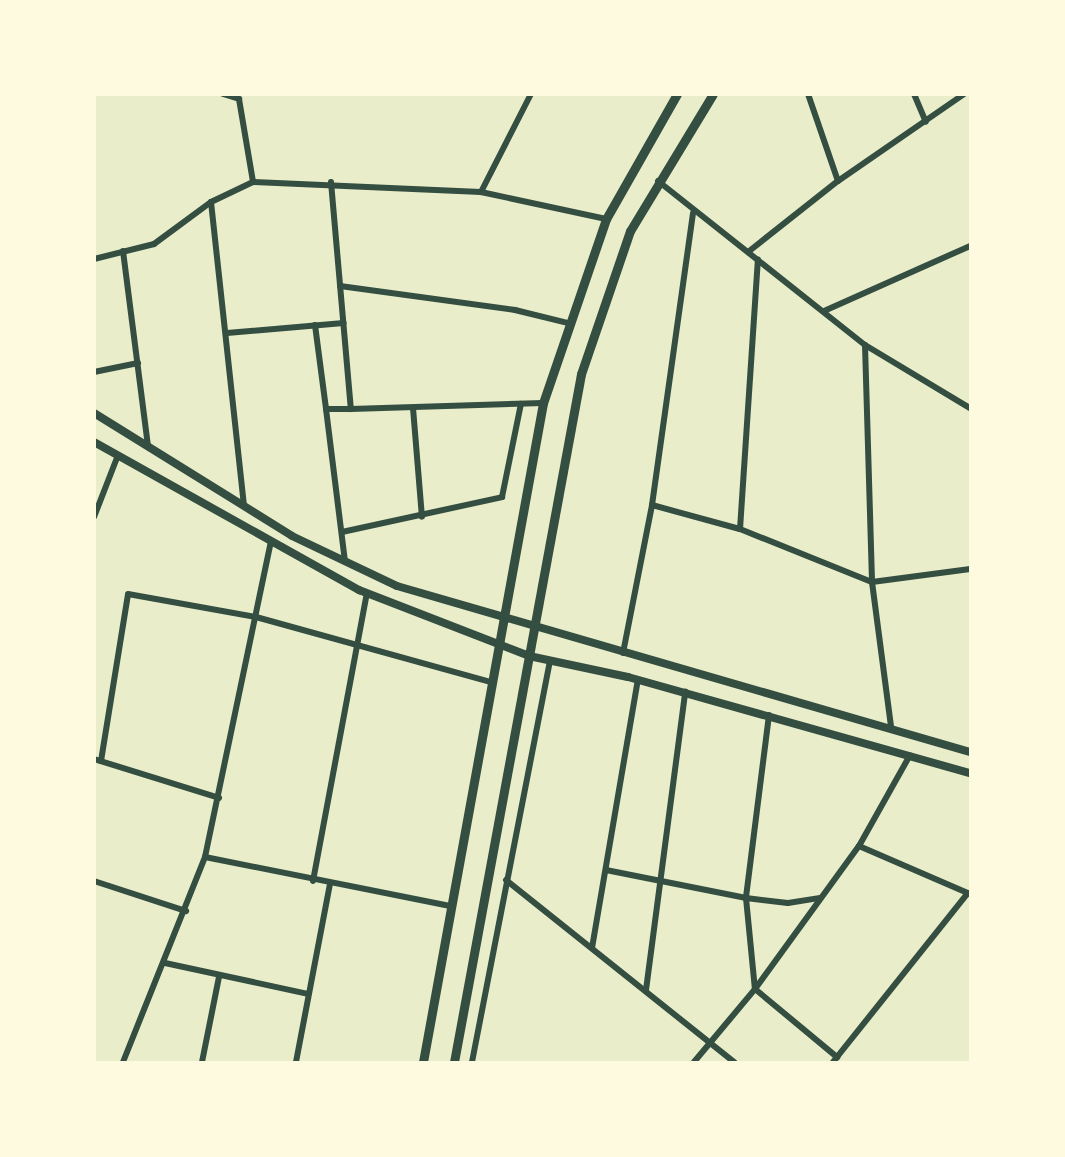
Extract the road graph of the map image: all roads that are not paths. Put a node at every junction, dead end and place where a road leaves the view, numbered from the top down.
1 (223, 94) edge
2 (247, 94) edge
3 (531, 94) edge
4 (677, 94) edge
5 (713, 94) edge
6 (808, 94) edge
7 (914, 94) edge
8 (964, 94) edge
9 (239, 99) junction
10 (926, 122) junction
11 (657, 180) junction
12 (253, 181) junction
13 (838, 181) junction
14 (331, 182) junction
15 (481, 192) junction
16 (211, 202) junction
17 (693, 213) junction
18 (606, 219) junction
19 (971, 246) edge
20 (123, 251) junction
21 (748, 252) junction
22 (94, 259) edge
23 (758, 260) junction
24 (340, 286) junction
25 (824, 311) junction
26 (344, 323) junction
27 (568, 323) junction
28 (315, 326) junction
29 (227, 332) junction
30 (865, 345) junction
31 (138, 363) junction
32 (94, 372) edge
33 (543, 403) junction
34 (521, 404) junction
35 (412, 408) junction
36 (970, 408) edge
37 (326, 409) junction
38 (351, 410) junction
39 (94, 413) edge
40 (94, 442) edge
41 (148, 446) junction
42 (118, 455) junction
43 (652, 505) junction
44 (244, 506) junction
45 (94, 517) edge
46 (422, 517) junction
47 (740, 529) junction
48 (342, 532) junction
49 (271, 541) junction
50 (345, 561) junction
51 (971, 569) edge
52 (872, 582) junction
53 (367, 593) junction
54 (502, 614) junction
55 (256, 617) junction
56 (535, 624) junction
57 (497, 643) junction
58 (357, 646) junction
59 (623, 653) junction
60 (529, 656) junction
61 (550, 660) junction
62 (638, 680) junction
63 (490, 682) junction
64 (685, 692) junction
65 (769, 715) junction
66 (891, 727) junction
67 (971, 752) edge
68 (911, 755) junction
69 (98, 760) edge
70 (971, 773) edge
71 (219, 798) junction
72 (859, 846) junction
73 (205, 857) junction
74 (606, 870) junction
75 (506, 880) junction
76 (94, 881) edge
77 (313, 881) junction
78 (330, 884) junction
79 (657, 884) junction
80 (969, 893) edge
81 (746, 898) junction
82 (819, 898) junction
83 (450, 906) junction
84 (186, 911) junction
85 (592, 948) junction
86 (165, 963) junction
87 (219, 977) junction
88 (755, 989) junction
89 (646, 990) junction
90 (308, 994) junction
91 (713, 1042) junction
92 (835, 1060) edge
93 (123, 1062) edge
94 (202, 1062) edge
95 (296, 1062) edge
96 (423, 1062) edge
97 (454, 1062) edge
98 (472, 1062) edge
99 (694, 1062) edge
100 (734, 1062) edge

1 - 9 street
2 - 9 street
3 - 15 street
4 - 18 main road
5 - 11 main road
6 - 13 street
7 - 10 street
8 - 10 street
9 - 12 street
10 - 13 street
11 - 17 street
11 - 56 main road
12 - 14 street
12 - 16 street
13 - 21 street
14 - 15 street
14 - 24 street
15 - 18 street
16 - 20 street
16 - 29 street
17 - 21 street
17 - 43 street
18 - 27 main road
19 - 25 street
20 - 22 street
20 - 31 street
21 - 23 street
23 - 25 street
23 - 47 street
24 - 26 street
24 - 27 street
25 - 30 street
26 - 28 street
26 - 38 street
27 - 33 main road
28 - 29 street
28 - 37 street
29 - 44 street
30 - 36 street
30 - 52 street
31 - 32 street
31 - 41 street
33 - 34 street
33 - 54 main road
34 - 35 street
34 - 46 street
35 - 38 street
35 - 46 street
37 - 38 street
37 - 48 street
39 - 41 street
40 - 42 street
41 - 44 street
42 - 45 street
42 - 49 street
43 - 47 street
43 - 59 street
44 - 50 street
46 - 48 street
47 - 52 street
48 - 50 street
49 - 53 street
49 - 55 street
50 - 54 street
51 - 52 street
52 - 66 street
53 - 57 street
53 - 58 street
54 - 56 street
54 - 57 main road
55 - 58 street
55 - 69 street
55 - 71 street
56 - 59 street
56 - 60 main road
57 - 60 street
57 - 63 main road
58 - 63 street
58 - 77 street
59 - 66 street
60 - 61 street
60 - 97 main road
61 - 62 street
61 - 75 street
62 - 64 street
62 - 74 street
63 - 83 main road
64 - 65 street
64 - 79 street
65 - 68 street
65 - 81 street
66 - 67 street
68 - 70 street
68 - 72 street
69 - 71 street
71 - 73 street
72 - 80 street
72 - 82 street
73 - 77 street
73 - 84 street
74 - 79 street
74 - 85 street
75 - 85 street
75 - 98 street
76 - 84 street
77 - 78 street
78 - 83 street
78 - 90 street
79 - 81 street
79 - 89 street
80 - 92 street
81 - 82 street
81 - 88 street
82 - 88 street
83 - 96 main road
84 - 86 street
85 - 89 street
86 - 87 street
86 - 93 street
87 - 90 street
87 - 94 street
88 - 91 street
88 - 92 street
89 - 91 street
90 - 95 street
91 - 99 street
91 - 100 street

